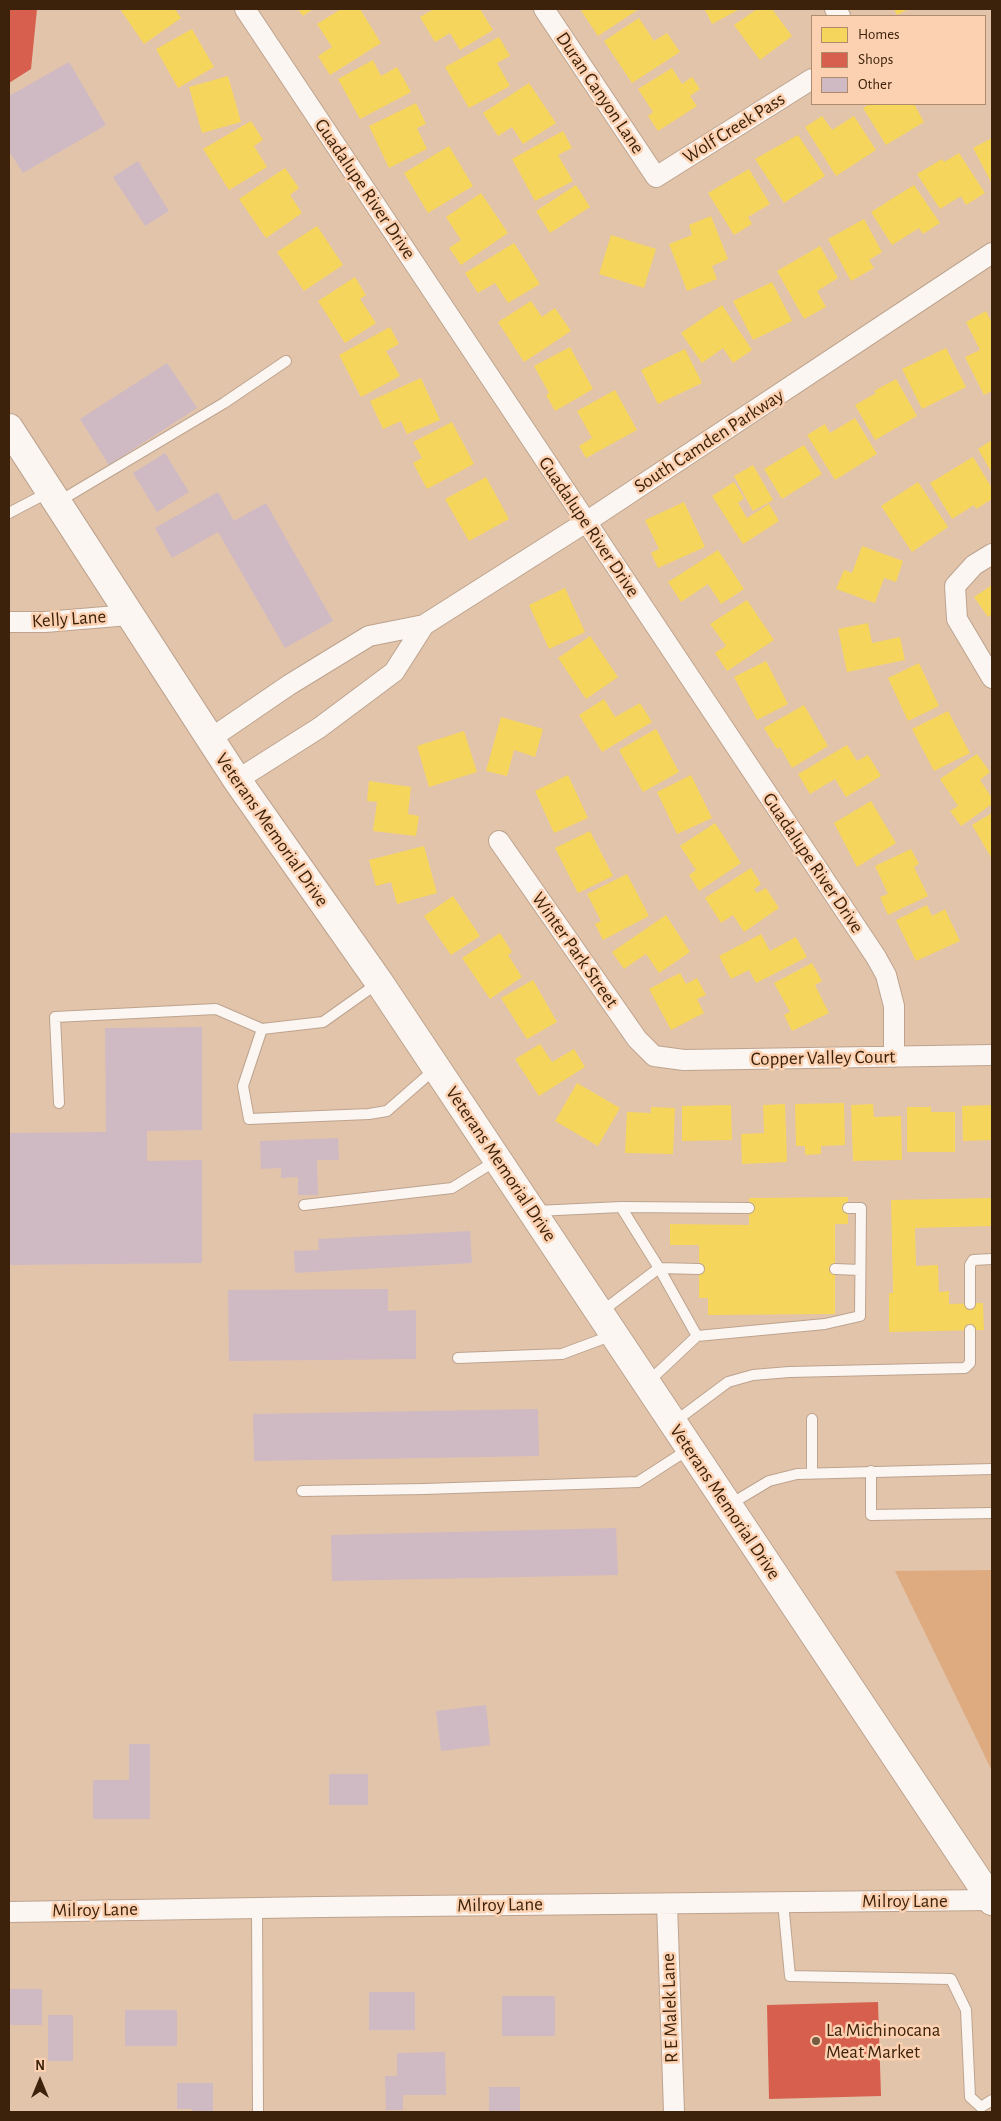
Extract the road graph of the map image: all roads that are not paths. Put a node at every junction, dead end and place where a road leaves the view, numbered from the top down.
1 (245, 9) edge
2 (544, 9) edge
3 (811, 80) edge
4 (656, 177) joint
5 (992, 253) edge
6 (286, 361) dead end
7 (9, 428) edge
8 (53, 497) junction
9 (9, 513) edge
10 (586, 522) junction
11 (992, 554) edge
12 (129, 615) junction
13 (9, 622) edge
14 (424, 625) junction
15 (992, 678) edge
16 (210, 739) junction
17 (237, 780) junction
18 (499, 841) dead end
19 (378, 982) junction
20 (262, 1029) junction
21 (992, 1055) edge
22 (654, 1056) joint
23 (894, 1057) junction
24 (436, 1068) junction
25 (59, 1103) dead end
26 (498, 1159) junction
27 (304, 1205) dead end
28 (621, 1207) junction
29 (749, 1208) dead end
30 (848, 1208) dead end
31 (532, 1211) junction
32 (992, 1260) edge
33 (659, 1268) junction
34 (700, 1269) dead end
35 (835, 1270) dead end
36 (860, 1270) junction
37 (970, 1304) dead end
38 (607, 1324) junction
39 (970, 1330) dead end
40 (697, 1336) junction
41 (458, 1358) dead end
42 (646, 1384) junction
43 (812, 1419) dead end
44 (672, 1423) junction
45 (689, 1448) junction
46 (992, 1469) edge
47 (871, 1471) junction
48 (812, 1473) junction
49 (302, 1491) dead end
50 (728, 1506) junction
51 (992, 1513) edge
52 (992, 1901) edge
53 (783, 1902) junction
54 (667, 1904) junction
55 (257, 1908) junction
56 (9, 1912) edge
57 (992, 2100) edge
58 (978, 2110) edge
59 (258, 2112) edge
60 (674, 2112) edge

1 - 10 street, Guadalupe River Drive
2 - 4 street, Duran Canyon Lane
3 - 4 street, Wolf Creek Pass
5 - 10 street, South Camden Parkway
6 - 8 lane
7 - 8 main road, Veterans Memorial Drive
8 - 9 lane
8 - 12 main road, Veterans Memorial Drive
10 - 14 street, South Camden Parkway
10 - 23 street, Guadalupe River Drive
11 - 15 street
12 - 13 street, Kelly Lane
12 - 16 main road, Veterans Memorial Drive
14 - 16 street, South Camden Parkway
14 - 17 street, South Camden Parkway
16 - 17 main road, Veterans Memorial Drive
17 - 19 main road, Veterans Memorial Drive
18 - 22 street, Winter Park Street
19 - 20 lane
19 - 24 main road, Veterans Memorial Drive
20 - 24 lane
20 - 25 lane
21 - 23 street, Copper Valley Court
22 - 23 street, Copper Valley Court
24 - 26 main road, Veterans Memorial Drive
26 - 27 lane
26 - 31 main road, Veterans Memorial Drive
28 - 29 lane
28 - 31 lane
28 - 33 lane
30 - 36 lane
31 - 38 main road, Veterans Memorial Drive
32 - 37 lane
33 - 34 lane
33 - 38 lane
33 - 40 lane
35 - 36 lane
36 - 40 lane
38 - 41 lane
38 - 42 main road, Veterans Memorial Drive
39 - 44 lane
40 - 42 lane
42 - 44 main road, Veterans Memorial Drive
43 - 48 lane
44 - 45 main road, Veterans Memorial Drive
45 - 49 lane
45 - 50 main road, Veterans Memorial Drive
46 - 47 lane
47 - 48 lane
47 - 51 lane
48 - 50 lane
50 - 52 main road, Veterans Memorial Drive
52 - 53 street, Milroy Lane
53 - 54 street, Milroy Lane
53 - 58 lane
54 - 55 street, Milroy Lane
54 - 60 street, R E Malek Lane
55 - 56 street, Milroy Lane
55 - 59 lane
57 - 58 lane

